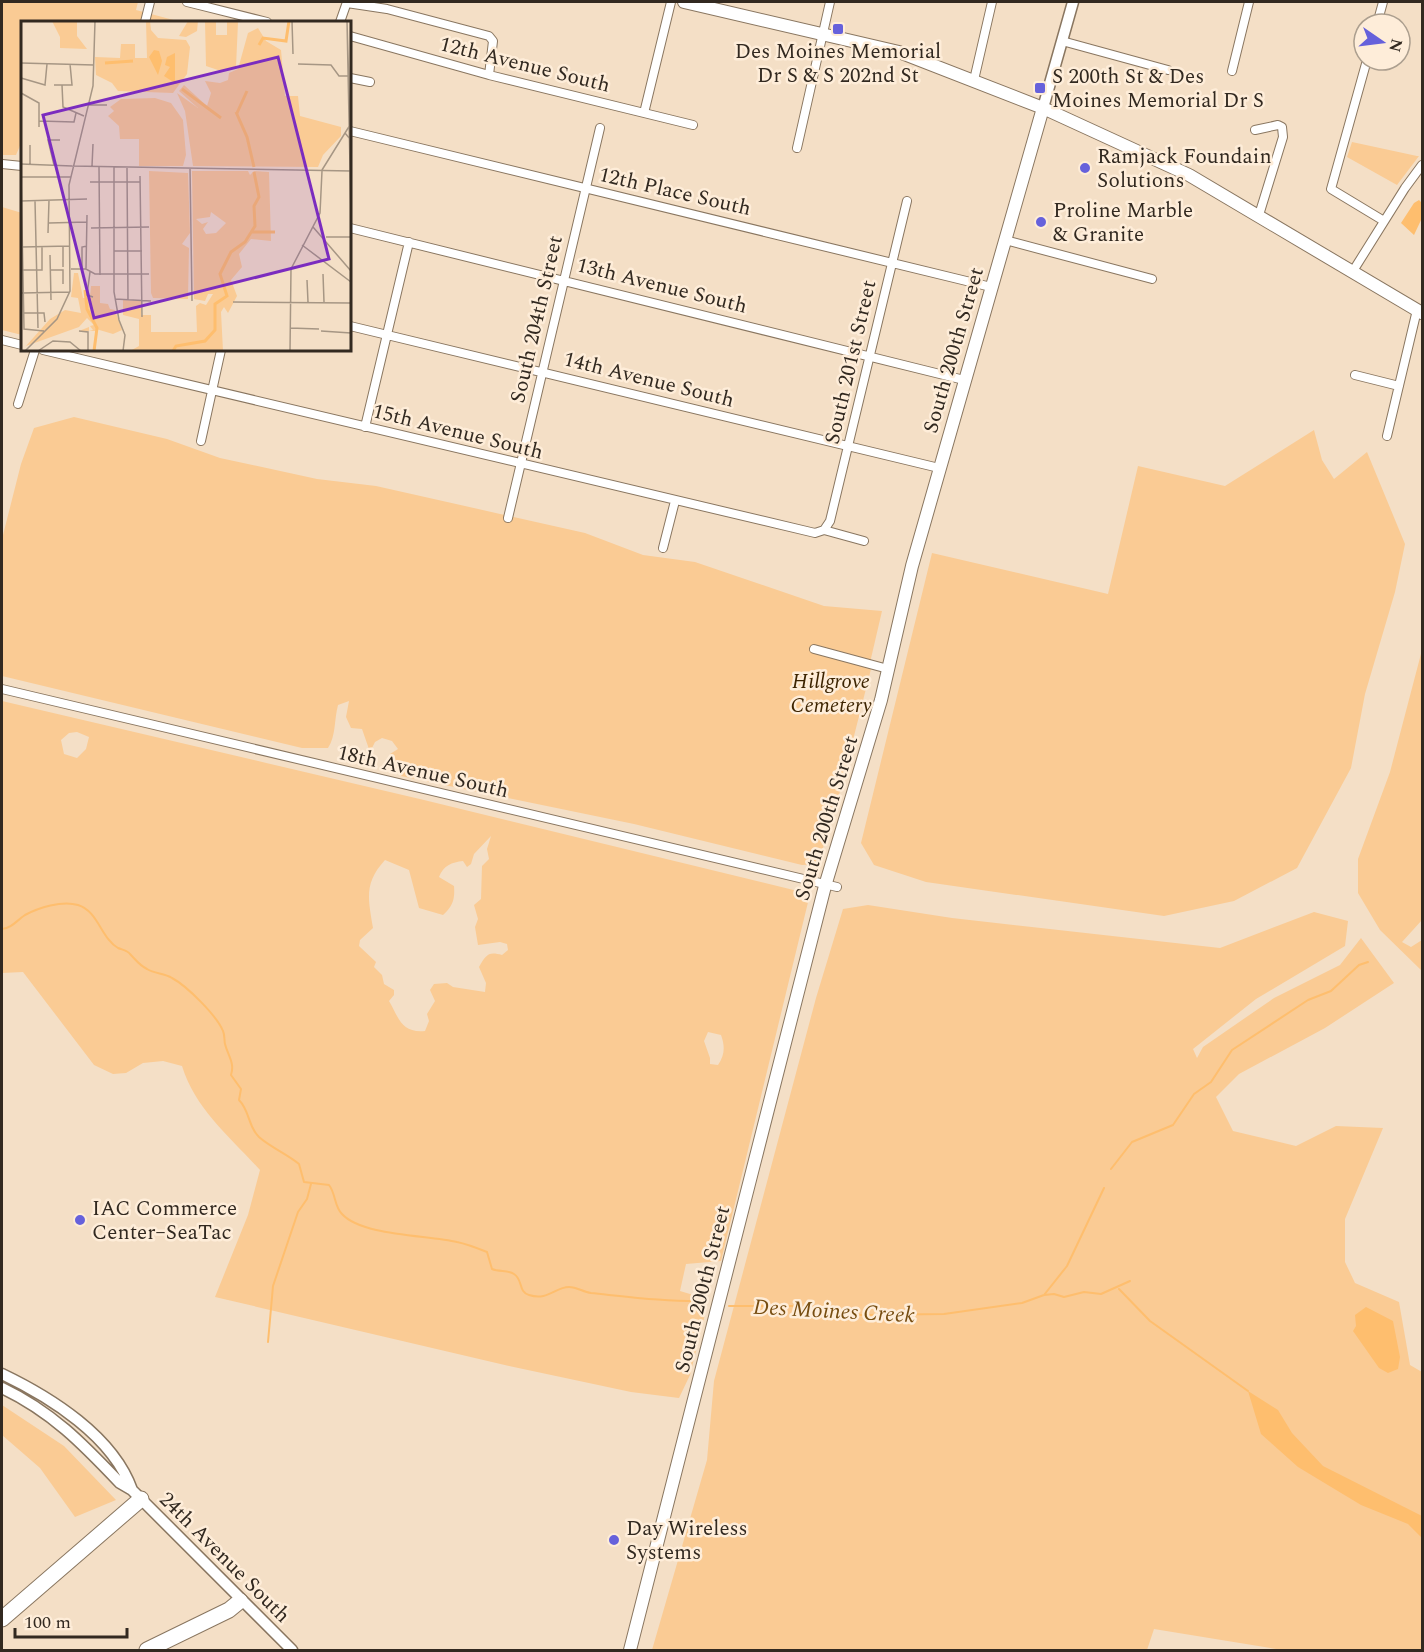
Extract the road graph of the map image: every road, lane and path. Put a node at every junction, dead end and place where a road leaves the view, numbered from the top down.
1 (150, 2) edge
2 (187, 2) edge
3 (347, 2) edge
4 (671, 2) edge
5 (684, 2) edge
6 (830, 2) edge
7 (992, 2) edge
8 (1073, 2) edge
9 (1249, 2) edge
10 (145, 21) edge
11 (263, 21) edge
12 (340, 21) edge
13 (823, 33) junction
14 (351, 36) edge
15 (1062, 41) junction
16 (1168, 70) dead end
17 (1232, 71) dead end
18 (1364, 72) edge
19 (489, 75) junction
20 (351, 78) edge
21 (974, 80) junction
22 (370, 82) dead end
23 (1043, 108) junction
24 (644, 113) junction
25 (693, 125) dead end
26 (600, 128) dead end
27 (1255, 130) dead end
28 (351, 131) edge
29 (797, 148) dead end
30 (2, 164) edge
31 (1422, 165) edge
32 (21, 166) edge
33 (586, 189) junction
34 (907, 201) dead end
35 (1259, 215) junction
36 (1384, 221) junction
37 (351, 228) edge
38 (1005, 240) junction
39 (410, 242) junction
40 (893, 261) junction
41 (1353, 271) junction
42 (563, 279) junction
43 (1152, 279) dead end
44 (991, 287) junction
45 (1420, 311) edge
46 (351, 326) edge
47 (387, 335) junction
48 (2, 340) edge
49 (21, 345) edge
50 (35, 351) edge
51 (47, 351) edge
52 (222, 351) edge
53 (870, 356) junction
54 (542, 372) junction
55 (1354, 375) dead end
56 (964, 380) junction
57 (1399, 386) junction
58 (213, 390) junction
59 (18, 404) dead end
60 (365, 427) junction
61 (1387, 436) dead end
62 (201, 441) dead end
63 (849, 446) junction
64 (520, 464) junction
65 (939, 468) junction
66 (675, 501) junction
67 (508, 518) dead end
68 (824, 530) junction
69 (864, 541) dead end
70 (663, 548) dead end
71 (814, 649) dead end
72 (888, 669) junction
73 (2, 689) edge
74 (831, 886) junction
75 (2, 1374) edge
76 (2, 1388) edge
77 (136, 1494) junction
78 (240, 1601) junction
79 (2, 1619) edge
80 (147, 1650) edge
81 (292, 1650) edge
82 (630, 1650) edge

1 - 10 street
2 - 11 street
3 - 12 street
3 - 19 street
4 - 24 street
5 - 13 main road
6 - 13 street
7 - 21 street
8 - 15 street, South 200th Street
9 - 17 street
13 - 21 main road
13 - 29 street
14 - 19 street, 12th Avenue South
15 - 16 street
15 - 23 street, South 200th Street
18 - 36 street
19 - 24 street, 12th Avenue South
20 - 22 street
21 - 23 main road
23 - 35 main road
23 - 38 main road, South 200th Street
24 - 25 street, 12th Avenue South
26 - 33 street, South 204th Street
27 - 35 street
28 - 33 street, 12th Place South
30 - 32 street
31 - 36 street
33 - 40 street, 12th Place South
33 - 42 street, South 204th Street
34 - 40 street, South 201st Street
35 - 41 main road
36 - 41 street
37 - 39 street, 13th Avenue South
38 - 43 street
38 - 44 main road, South 200th Street
39 - 42 street, 13th Avenue South
39 - 47 street
40 - 44 street, 12th Place South
40 - 53 street, South 201st Street
41 - 45 main road
42 - 53 street, 13th Avenue South
42 - 54 street, South 204th Street
44 - 56 main road, South 200th Street
45 - 57 street
46 - 47 street, 14th Avenue South
47 - 54 street, 14th Avenue South
47 - 60 street
48 - 49 street
50 - 59 street
51 - 58 street, 15th Avenue South
52 - 58 street
53 - 56 street, 13th Avenue South
53 - 63 street, South 201st Street
54 - 63 street, 14th Avenue South
54 - 64 street, South 204th Street
55 - 57 street
56 - 65 main road, South 200th Street
57 - 61 street
58 - 60 street, 15th Avenue South
58 - 62 street
60 - 64 street, 15th Avenue South
63 - 65 street, 14th Avenue South
63 - 68 street, South 201st Street
64 - 66 street, 15th Avenue South
64 - 67 street, South 204th Street
65 - 72 main road, South 200th Street
66 - 68 street, 15th Avenue South
66 - 70 street
68 - 69 street, 15th Avenue South
71 - 72 street
72 - 74 main road, South 200th Street
73 - 74 street, 18th Avenue South
74 - 82 main road, South 200th Street
75 - 77 street, 24th Avenue South
76 - 77 street, 24th Avenue South
77 - 78 street, 24th Avenue South
77 - 79 highway
78 - 80 highway
78 - 81 street, 24th Avenue South

